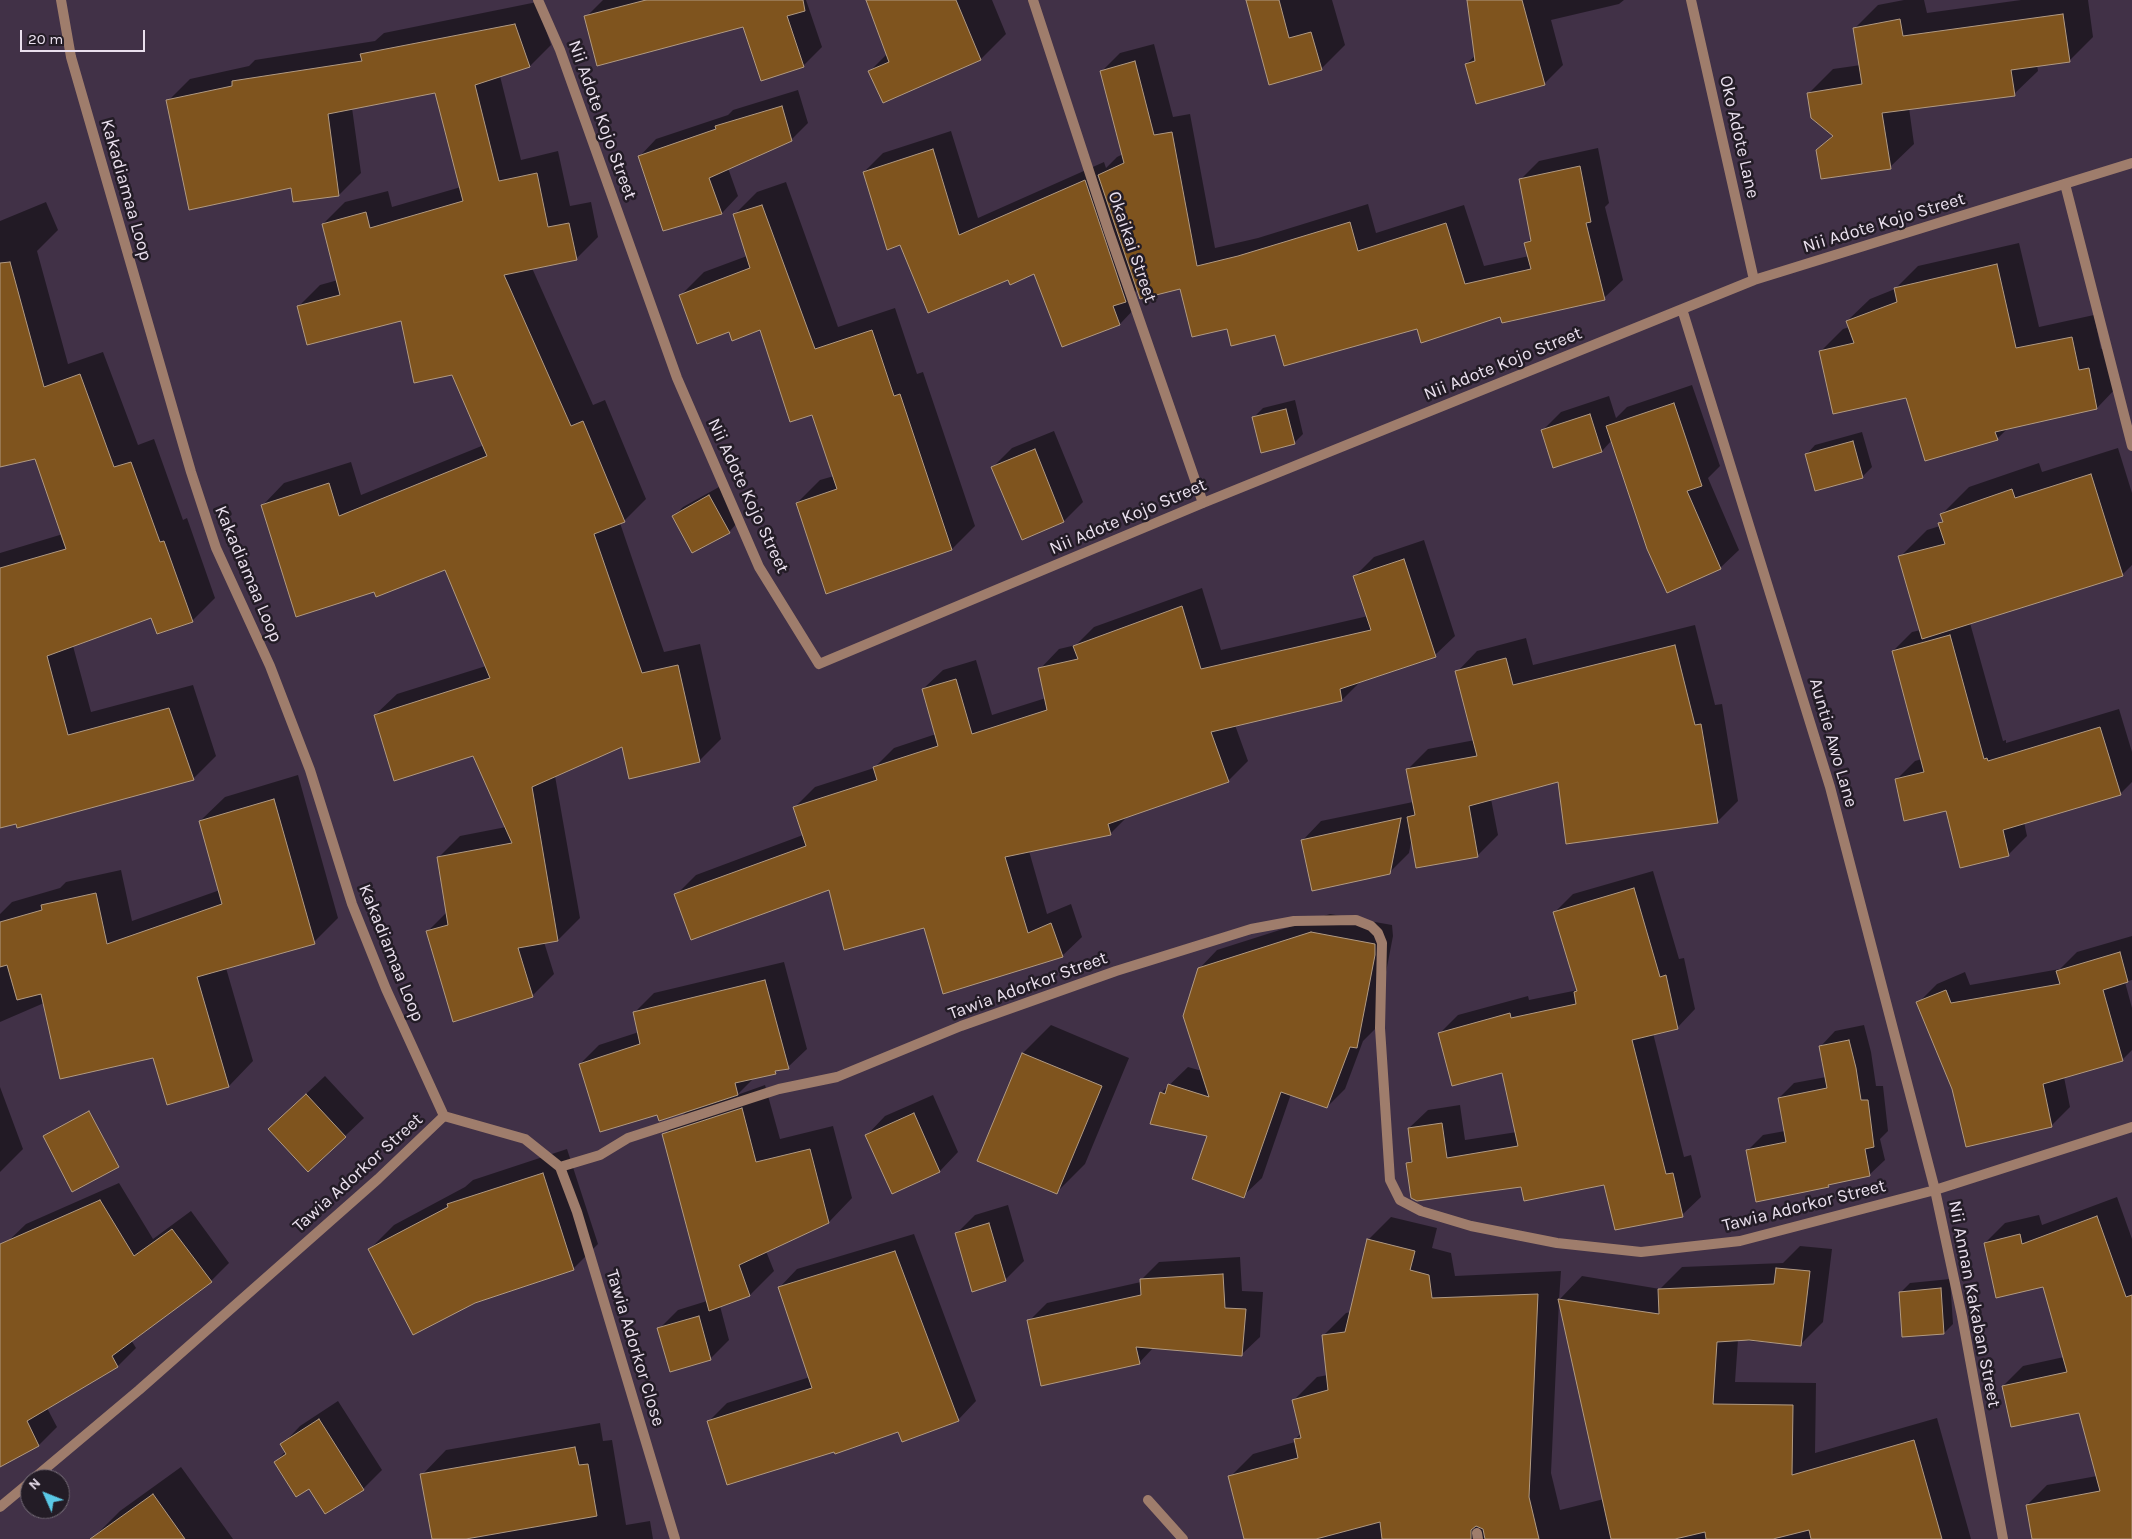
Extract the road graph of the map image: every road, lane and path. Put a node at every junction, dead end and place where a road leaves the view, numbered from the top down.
1 (61, 0) edge
2 (538, 0) edge
3 (1033, 0) edge
4 (1691, 0) edge
5 (2132, 163) edge
6 (2065, 184) junction
7 (1754, 280) junction
8 (1682, 309) junction
9 (2132, 446) edge
10 (1203, 503) junction
11 (444, 1116) junction
12 (2132, 1127) edge
13 (560, 1167) junction
14 (1935, 1190) junction
15 (45, 1469) edge
16 (20, 1490) edge
17 (1148, 1500) dead end
18 (0, 1507) edge
19 (675, 1539) edge
20 (1183, 1539) edge
21 (2003, 1539) edge

1 - 11 street, Kakadiamaa Loop
2 - 10 street, Nii Adote Kojo Street
3 - 10 street, Okaikai Street
4 - 7 street, Oko Adote Lane
5 - 6 street, Nii Adote Kojo Street
6 - 7 street, Nii Adote Kojo Street
6 - 9 street
7 - 8 street, Nii Adote Kojo Street
8 - 10 street, Nii Adote Kojo Street
8 - 14 street, Auntie Awo Lane
11 - 13 street, Tawia Adorkor Street
11 - 15 street, Tawia Adorkor Street
12 - 14 street, Nii Annan Kakaban Street
13 - 14 street, Tawia Adorkor Street
13 - 19 street, Tawia Adorkor Close
14 - 21 street, Nii Annan Kakaban Street
16 - 18 street
17 - 20 street

